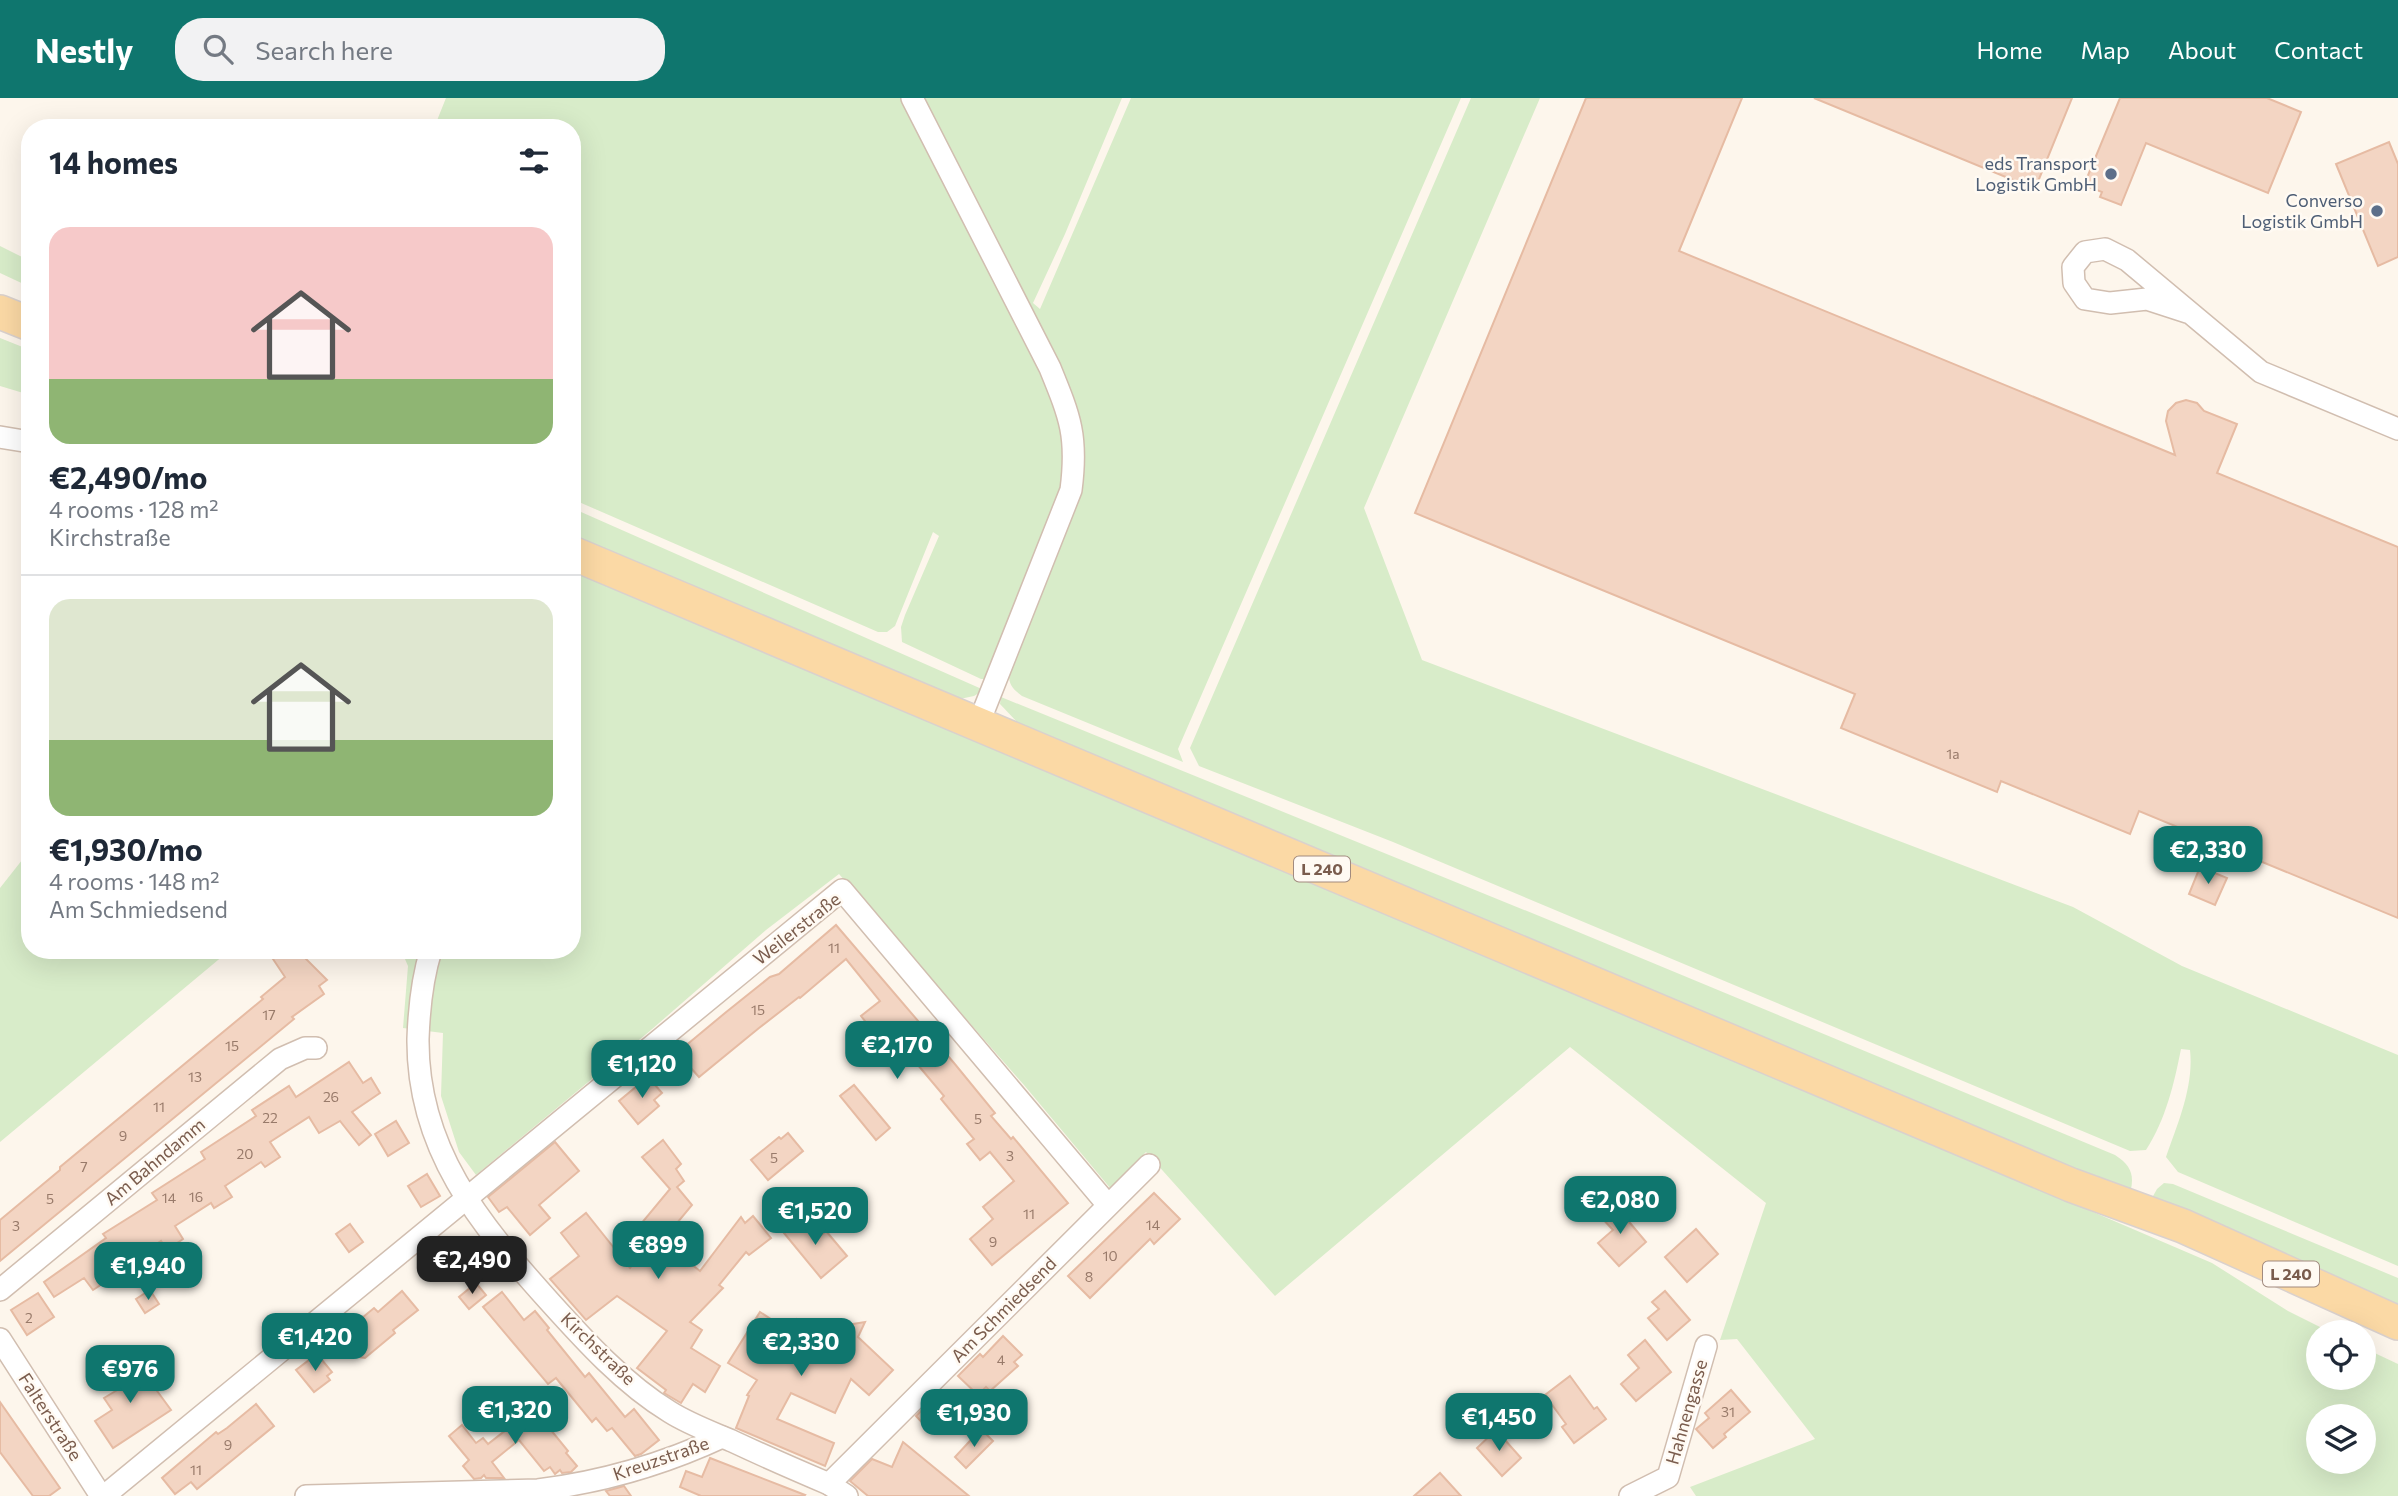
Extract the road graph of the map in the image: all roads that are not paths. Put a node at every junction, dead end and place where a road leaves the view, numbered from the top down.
1 (912, 98) edge
2 (0, 312) edge
3 (2187, 312) junction
4 (21, 320) edge
5 (2398, 429) edge
6 (0, 437) edge
7 (21, 440) edge
8 (581, 557) edge
9 (978, 725) junction
10 (429, 959) edge
11 (316, 1048) dead end
12 (1149, 1165) dead end
13 (466, 1197) junction
14 (1107, 1204) junction
15 (2182, 1232) junction
16 (0, 1290) edge
17 (2398, 1323) edge
18 (0, 1339) edge
19 (2398, 1345) edge
20 (1706, 1346) dead end
21 (722, 1437) junction
22 (829, 1484) junction
23 (102, 1496) edge
24 (306, 1496) edge
25 (847, 1496) edge
26 (1630, 1496) edge

1 - 9 street
2 - 4 main road
3 - 3 street
3 - 5 street
6 - 7 street
8 - 9 main road, L 240
9 - 15 main road, L 240
10 - 13 street, Kirchstraße
11 - 16 street, Am Bahndamm
12 - 14 street, Am Schmiedsend
13 - 14 street, Weilerstraße
13 - 21 street, Kirchstraße
13 - 23 street
14 - 22 street, Am Schmiedsend
15 - 17 main road, L 240
15 - 19 main road, L 240
18 - 23 street, Falterstraße
20 - 26 street, Hahnengasse
21 - 22 street, Kirchstraße
21 - 24 street, Kreuzstraße
22 - 25 street, Kirchstraße

